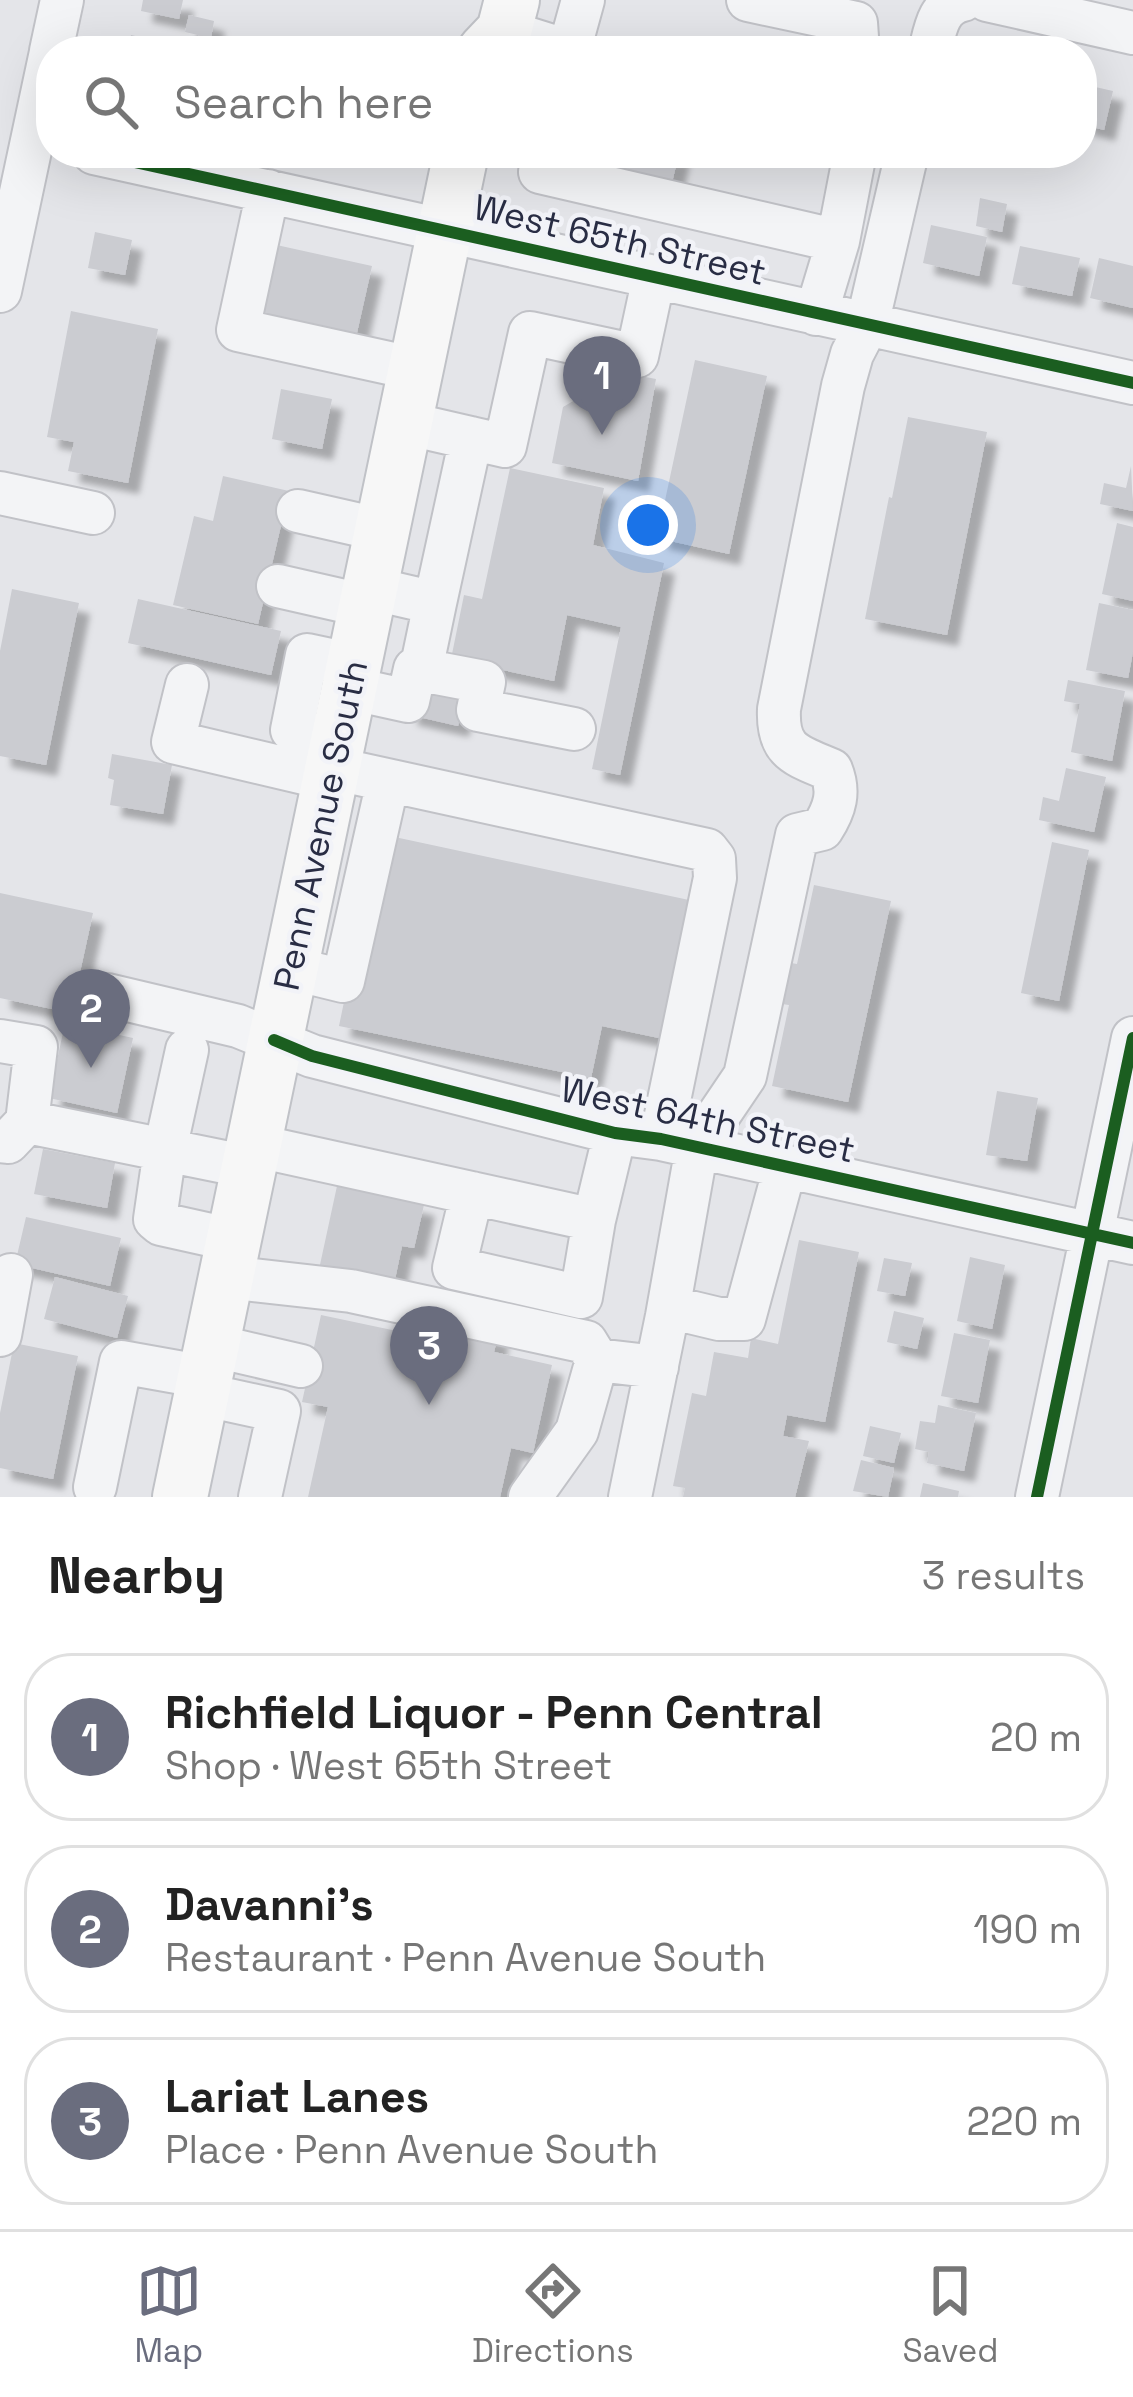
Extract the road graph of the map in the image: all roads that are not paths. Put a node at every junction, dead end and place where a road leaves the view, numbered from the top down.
1 (62, 0) edge
2 (583, 0) edge
3 (748, 0) edge
4 (967, 1) edge
5 (490, 27) edge
6 (1133, 33) edge
7 (54, 36) edge
8 (519, 36) edge
9 (572, 36) edge
10 (857, 36) edge
11 (934, 36) edge
12 (36, 108) edge
13 (28, 138) edge
14 (163, 168) edge
15 (458, 168) edge
16 (541, 168) edge
17 (853, 168) edge
18 (904, 168) edge
19 (268, 191) junction
20 (445, 231) junction
21 (838, 241) junction
22 (654, 277) junction
23 (0, 291) edge
24 (816, 314) junction
25 (867, 325) junction
26 (416, 369) junction
27 (1133, 383) edge
28 (405, 423) junction
29 (471, 438) junction
30 (0, 493) edge
31 (298, 511) dead end
32 (93, 513) dead end
33 (382, 530) junction
34 (278, 586) dead end
35 (368, 597) junction
36 (436, 603) junction
37 (421, 670) junction
38 (351, 676) junction
39 (187, 685) dead end
40 (574, 729) dead end
41 (333, 763) junction
42 (388, 781) junction
43 (290, 968) junction
44 (107, 995) dead end
45 (1133, 1038) edge
46 (274, 1040) junction
47 (0, 1041) edge
48 (187, 1050) dead end
49 (13, 1131) edge
50 (615, 1133) junction
51 (679, 1143) junction
52 (165, 1150) junction
53 (251, 1156) junction
54 (785, 1166) junction
55 (472, 1193) junction
56 (594, 1220) junction
57 (1113, 1239) edge
58 (230, 1258) junction
59 (11, 1275) dead end
60 (669, 1307) junction
61 (0, 1335) edge
62 (597, 1360) junction
63 (301, 1366) dead end
64 (657, 1366) junction
65 (206, 1372) junction
66 (95, 1486) dead end
67 (180, 1497) edge
68 (260, 1497) edge
69 (530, 1497) edge
70 (630, 1497) edge
71 (1037, 1497) edge

1 - 7 street
2 - 9 street
3 - 10 street
4 - 6 street
4 - 11 street
5 - 8 street
12 - 13 street
13 - 23 street
14 - 19 street, West 65th Street
15 - 20 main road, Penn Avenue South
16 - 21 street
17 - 21 street
18 - 25 street
19 - 20 street, West 65th Street
19 - 26 street
20 - 22 street, West 65th Street
20 - 26 main road, Penn Avenue South
21 - 24 street
22 - 24 street, West 65th Street
22 - 29 street
24 - 25 street, West 65th Street
25 - 27 street, West 65th Street
25 - 51 street
26 - 28 main road, Penn Avenue South
28 - 29 street
28 - 33 main road, Penn Avenue South
29 - 36 street
30 - 32 street
31 - 33 street
33 - 35 main road, Penn Avenue South
34 - 35 street
35 - 36 street
35 - 38 main road, Penn Avenue South
36 - 37 street
37 - 38 street
37 - 40 street
38 - 41 main road, Penn Avenue South
39 - 41 street
41 - 42 street
41 - 43 main road, Penn Avenue South
42 - 43 street
42 - 51 street
43 - 46 main road, Penn Avenue South
44 - 46 street, West 64th Street
45 - 57 street
46 - 50 street, West 64th Street
46 - 53 main road, Penn Avenue South
47 - 49 street
48 - 52 street
49 - 52 street
50 - 51 street, West 64th Street
50 - 56 street
51 - 54 street, West 64th Street
51 - 60 street
52 - 53 street
52 - 58 street
53 - 55 street
53 - 58 main road, Penn Avenue South
54 - 57 street, West 64th Street
54 - 60 street
55 - 56 street
55 - 56 street
57 - 71 street
58 - 62 street
58 - 65 main road, Penn Avenue South
59 - 61 street
60 - 64 street
62 - 64 street
62 - 69 street
63 - 65 street
64 - 70 street
65 - 66 street
65 - 67 main road, Penn Avenue South
65 - 68 street

